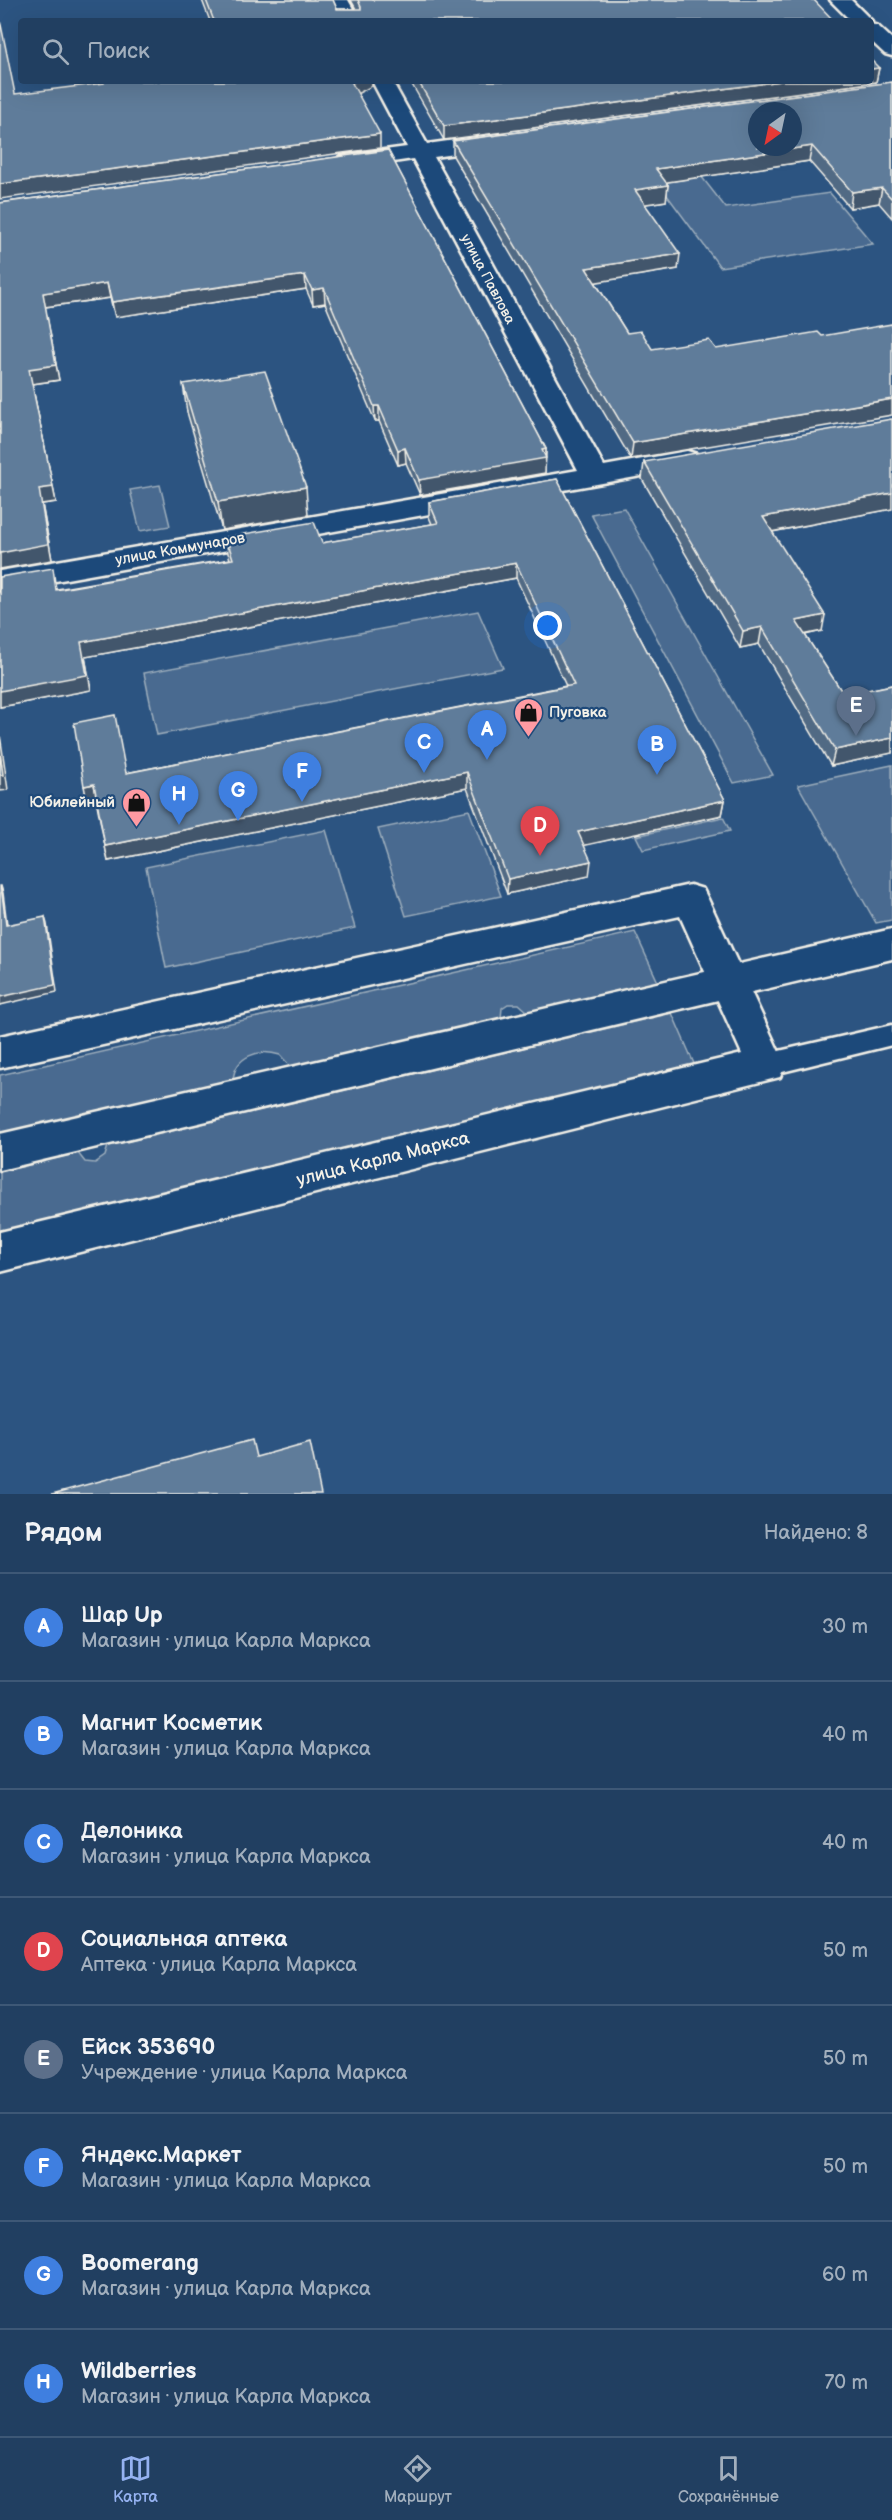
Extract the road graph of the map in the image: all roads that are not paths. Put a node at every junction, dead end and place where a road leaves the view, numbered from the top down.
1 (338, 0) edge
2 (840, 0) edge
3 (348, 18) edge
4 (859, 18) edge
5 (874, 33) edge
6 (892, 50) edge
7 (384, 84) edge
8 (525, 138) edge
9 (420, 152) junction
10 (323, 165) edge
11 (710, 456) edge
12 (595, 476) junction
13 (0, 581) edge
14 (892, 944) edge
15 (728, 982) junction
16 (892, 1035) edge
17 (0, 1052) edge
18 (766, 1065) junction
19 (0, 1152) edge
20 (0, 1252) edge

1 - 3 street
2 - 4 street
5 - 6 street
7 - 9 street, улица Павлова
8 - 9 street
9 - 10 street
9 - 12 street, улица Павлова
11 - 12 street, улица Коммунаров
12 - 13 street, улица Коммунаров
14 - 15 street
15 - 17 street
15 - 18 street
15 - 19 street
16 - 18 lane
18 - 20 street, улица Карла Маркса

